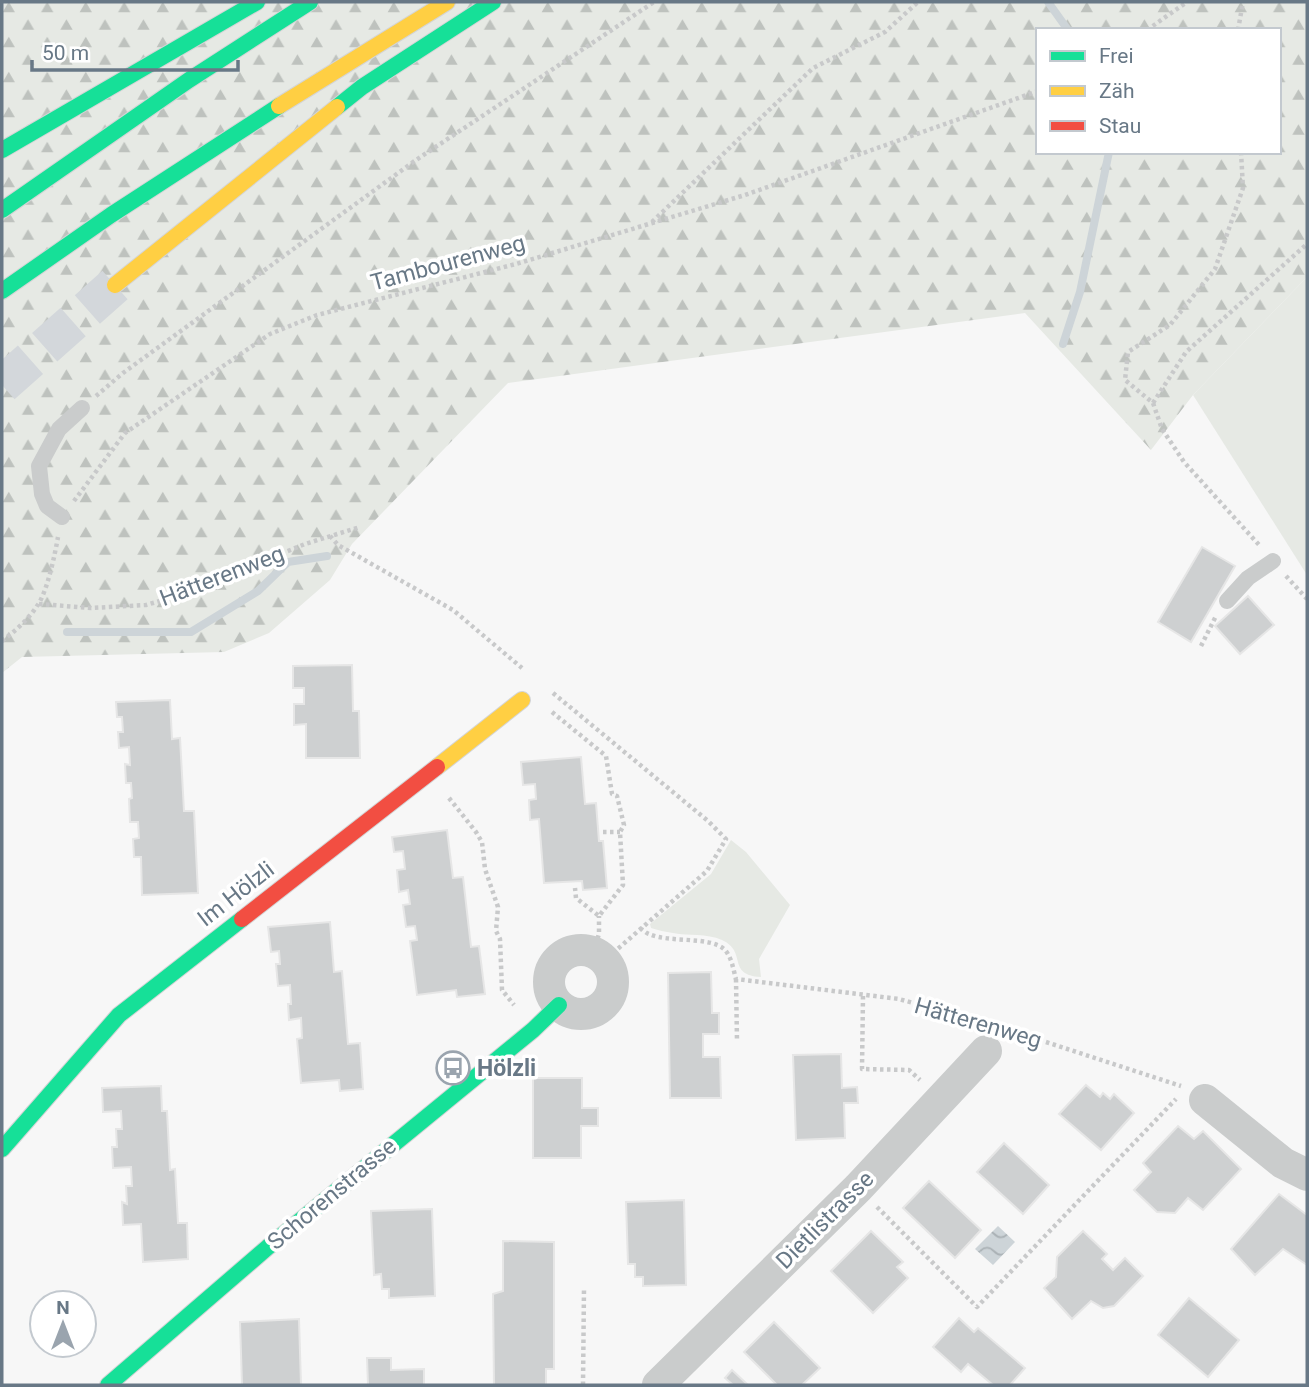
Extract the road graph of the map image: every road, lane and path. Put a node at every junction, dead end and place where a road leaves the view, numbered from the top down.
1 (257, 2) edge
2 (310, 2) edge
3 (447, 2) edge
4 (493, 2) edge
5 (654, 2) edge
6 (918, 2) edge
7 (1187, 2) edge
8 (1243, 2) edge
9 (1150, 28) edge
10 (1238, 28) edge
11 (1036, 92) edge
12 (2, 150) edge
13 (1241, 154) edge
14 (2, 209) edge
15 (652, 222) junction
16 (1307, 244) edge
17 (115, 285) tunnel mouth
18 (2, 291) edge
19 (1153, 403) junction
20 (82, 408) joint
21 (62, 517) junction
22 (360, 527) dead end
23 (330, 536) junction
24 (1273, 561) junction
25 (1307, 599) edge
26 (1227, 601) joint
27 (39, 604) junction
28 (2, 641) edge
29 (1201, 646) dead end
30 (523, 668) dead end
31 (553, 693) dead end
32 (522, 699) dead end
33 (547, 708) dead end
34 (456, 807) dead end
35 (603, 832) dead end
36 (620, 832) junction
37 (575, 888) dead end
38 (599, 916) junction
39 (640, 928) junction
40 (599, 956) junction
41 (736, 979) junction
42 (863, 996) junction
43 (512, 1003) dead end
44 (559, 1005) junction
45 (993, 1035) junction
46 (737, 1041) dead end
47 (920, 1080) dead end
48 (1194, 1094) junction
49 (2, 1149) edge
50 (1307, 1175) edge
51 (858, 1188) junction
52 (584, 1288) dead end
53 (108, 1385) edge
54 (583, 1385) edge
55 (658, 1385) edge

1 - 12 main road
2 - 14 main road
3 - 18 main road
4 - 17 main road
5 - 20 path
6 - 15 path
7 - 9 path
8 - 10 path
11 - 15 path, Tambourenweg
13 - 19 path
15 - 21 path, Tambourenweg
16 - 19 path
19 - 24 path
20 - 21 lane
21 - 27 path, Tambourenweg
22 - 23 path, Hätterenweg
23 - 27 path, Hätterenweg
23 - 30 path
24 - 25 path
24 - 26 lane
26 - 29 path
27 - 28 path, Tambourenweg
31 - 39 path
32 - 49 main road, Im Hölzli
33 - 36 path
34 - 43 path
35 - 36 path
36 - 38 path
37 - 38 path
38 - 40 path
39 - 40 path
39 - 41 path
40 - 44 street
40 - 44 street
41 - 42 path, Hätterenweg
41 - 46 path
42 - 45 path, Hätterenweg
42 - 47 path
44 - 53 main road, Schorenstrasse
45 - 48 path, Hätterenweg
45 - 51 street, Dietlistrasse
48 - 50 street
48 - 51 path
51 - 55 street, Dietlistrasse
52 - 54 path

